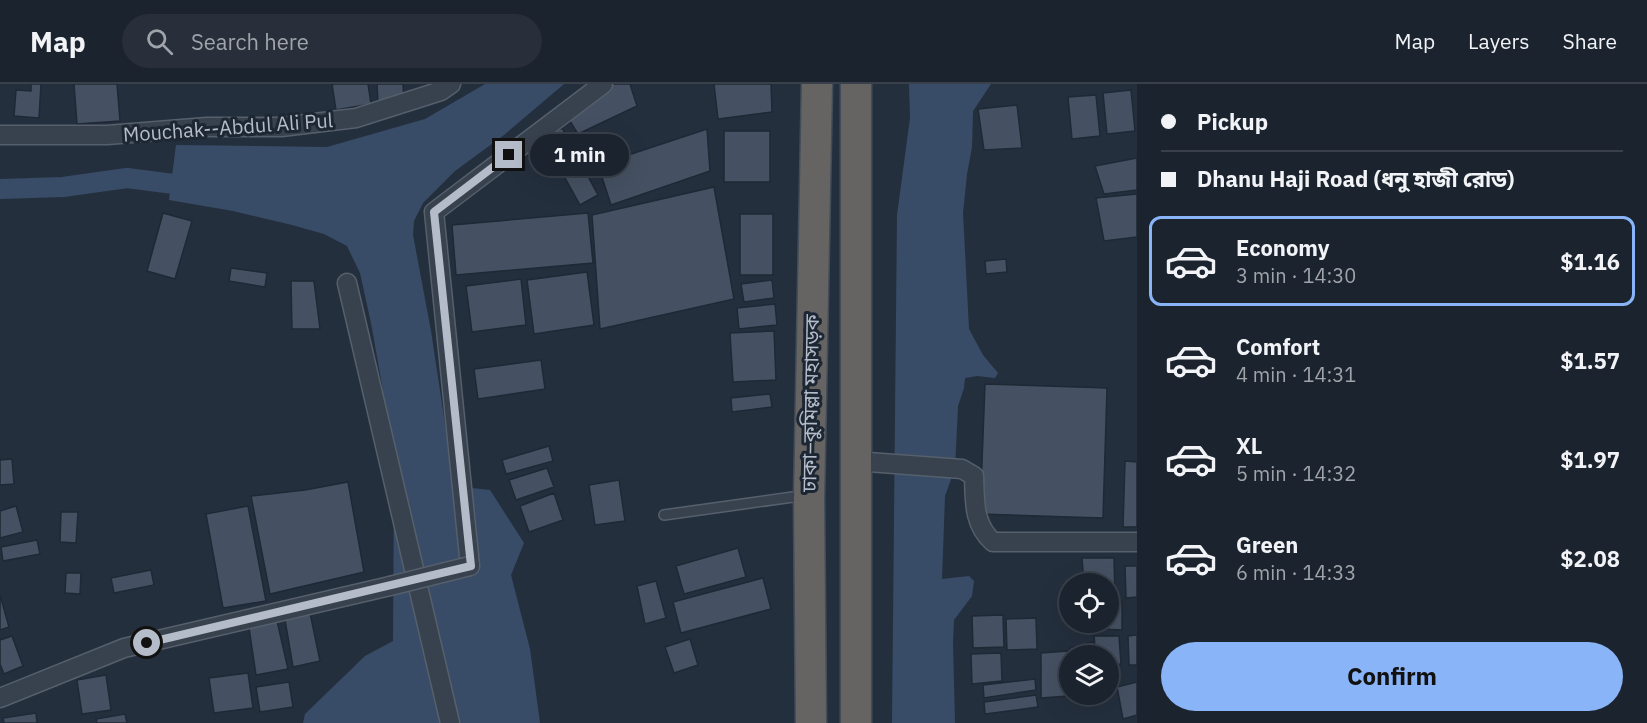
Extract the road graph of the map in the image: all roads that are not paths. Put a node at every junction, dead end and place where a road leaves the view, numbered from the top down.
1 (603, 84) edge
2 (817, 84) edge
3 (856, 84) edge
4 (444, 86) edge
5 (0, 135) edge
6 (347, 283) dead end
7 (855, 461) junction
8 (808, 499) junction
9 (664, 515) dead end
10 (1137, 542) edge
11 (0, 698) edge
12 (450, 723) edge
13 (811, 723) edge
14 (856, 723) edge

1 - 11 street, bridge
2 - 8 highway, ঢাকা–কুমিল্লা মহাসড়ক
3 - 7 highway
4 - 5 street, Mouchak--Abdul Ali Pul
6 - 12 street
7 - 10 street
7 - 14 highway
8 - 9 lane
8 - 13 highway, ঢাকা–কুমিল্লা মহাসড়ক

